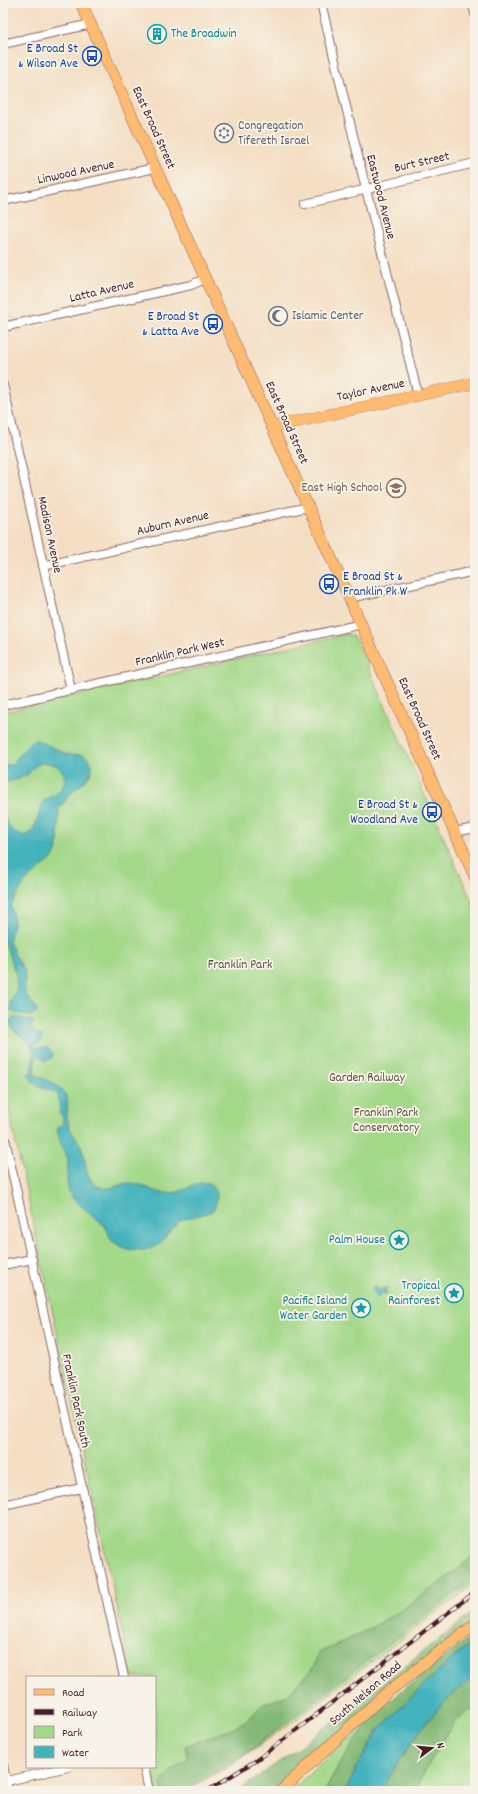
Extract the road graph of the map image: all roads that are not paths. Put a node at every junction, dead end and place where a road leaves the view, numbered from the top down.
1 (83, 3) edge
2 (321, 3) edge
3 (473, 3) edge
4 (475, 14) edge
5 (91, 24) junction
6 (3, 44) edge
7 (475, 163) edge
8 (155, 168) junction
9 (366, 189) junction
10 (3, 201) edge
11 (305, 204) dead end
12 (205, 279) junction
13 (3, 327) edge
14 (475, 383) edge
15 (3, 384) edge
16 (418, 395) junction
17 (272, 427) junction
18 (308, 507) junction
19 (43, 566) junction
20 (475, 571) edge
21 (350, 598) junction
22 (362, 624) junction
23 (71, 690) junction
24 (3, 705) edge
25 (475, 828) edge
26 (455, 832) junction
27 (475, 877) edge
28 (3, 1130) edge
29 (32, 1259) junction
30 (3, 1265) edge
31 (82, 1488) junction
32 (3, 1505) edge
33 (475, 1624) edge
34 (124, 1676) edge
35 (3, 1765) edge
36 (64, 1768) edge
37 (144, 1768) edge
38 (5, 1781) edge
39 (8, 1791) edge
40 (149, 1791) edge
41 (281, 1791) edge

1 - 5 main road, East Broad Street
2 - 9 street, Eastwood Avenue
3 - 4 street
5 - 6 street
5 - 8 main road, East Broad Street
7 - 9 street, Burt Street
8 - 10 street, Linwood Avenue
8 - 12 main road, East Broad Street
9 - 11 street, Burt Street
9 - 16 street, Eastwood Avenue
12 - 13 street, Latta Avenue
12 - 17 main road, East Broad Street
14 - 16 main road, Taylor Avenue
15 - 19 street, Madison Avenue
16 - 17 main road, Taylor Avenue
17 - 18 main road, East Broad Street
18 - 19 street, Auburn Avenue
18 - 21 main road, East Broad Street
19 - 23 street, Madison Avenue
20 - 21 street
21 - 22 main road, East Broad Street
22 - 23 street, Franklin Park West
22 - 26 main road, East Broad Street
23 - 24 street, Franklin Park West
25 - 26 street
26 - 27 main road, East Broad Street
28 - 29 street, Franklin Park South
29 - 30 street
29 - 31 street, Franklin Park South
31 - 32 street
31 - 34 street, Franklin Park South
33 - 41 main road, South Nelson Road
35 - 38 street
36 - 38 street
37 - 40 street
38 - 39 street

